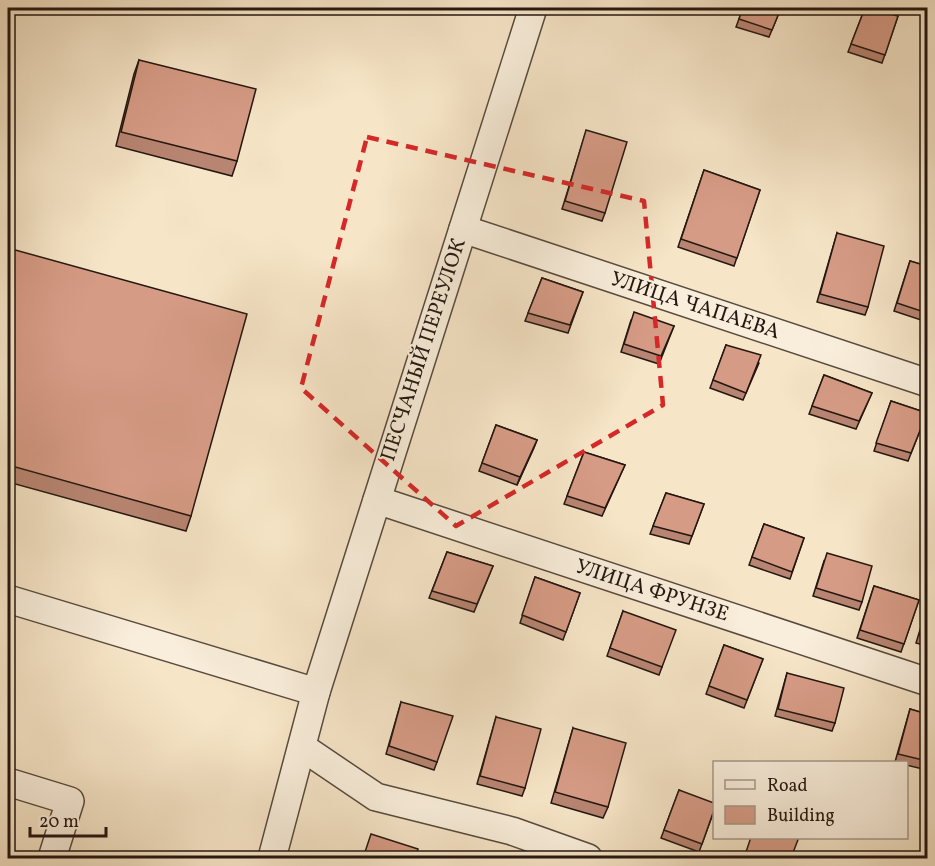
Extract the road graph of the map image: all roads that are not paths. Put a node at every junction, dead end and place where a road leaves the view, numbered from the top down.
1 (532, 8) edge
2 (462, 229) junction
3 (927, 383) edge
4 (377, 500) junction
5 (8, 600) edge
6 (927, 682) edge
7 (316, 692) junction
8 (302, 747) junction
9 (8, 783) edge
10 (52, 858) edge
11 (272, 858) edge
12 (588, 858) edge

1 - 2 street, ПЕСЧАНЫЙ ПЕРЕУЛОК
2 - 3 street, УЛИЦА ЧАПАЕВА
2 - 4 street, ПЕСЧАНЫЙ ПЕРЕУЛОК
4 - 6 street, УЛИЦА ФРУНЗЕ
4 - 7 street, ПЕСЧАНЫЙ ПЕРЕУЛОК
5 - 7 street
7 - 8 street, ПЕСЧАНЫЙ ПЕРЕУЛОК
8 - 11 street, ПЕСЧАНЫЙ ПЕРЕУЛОК
8 - 12 street
9 - 10 street

